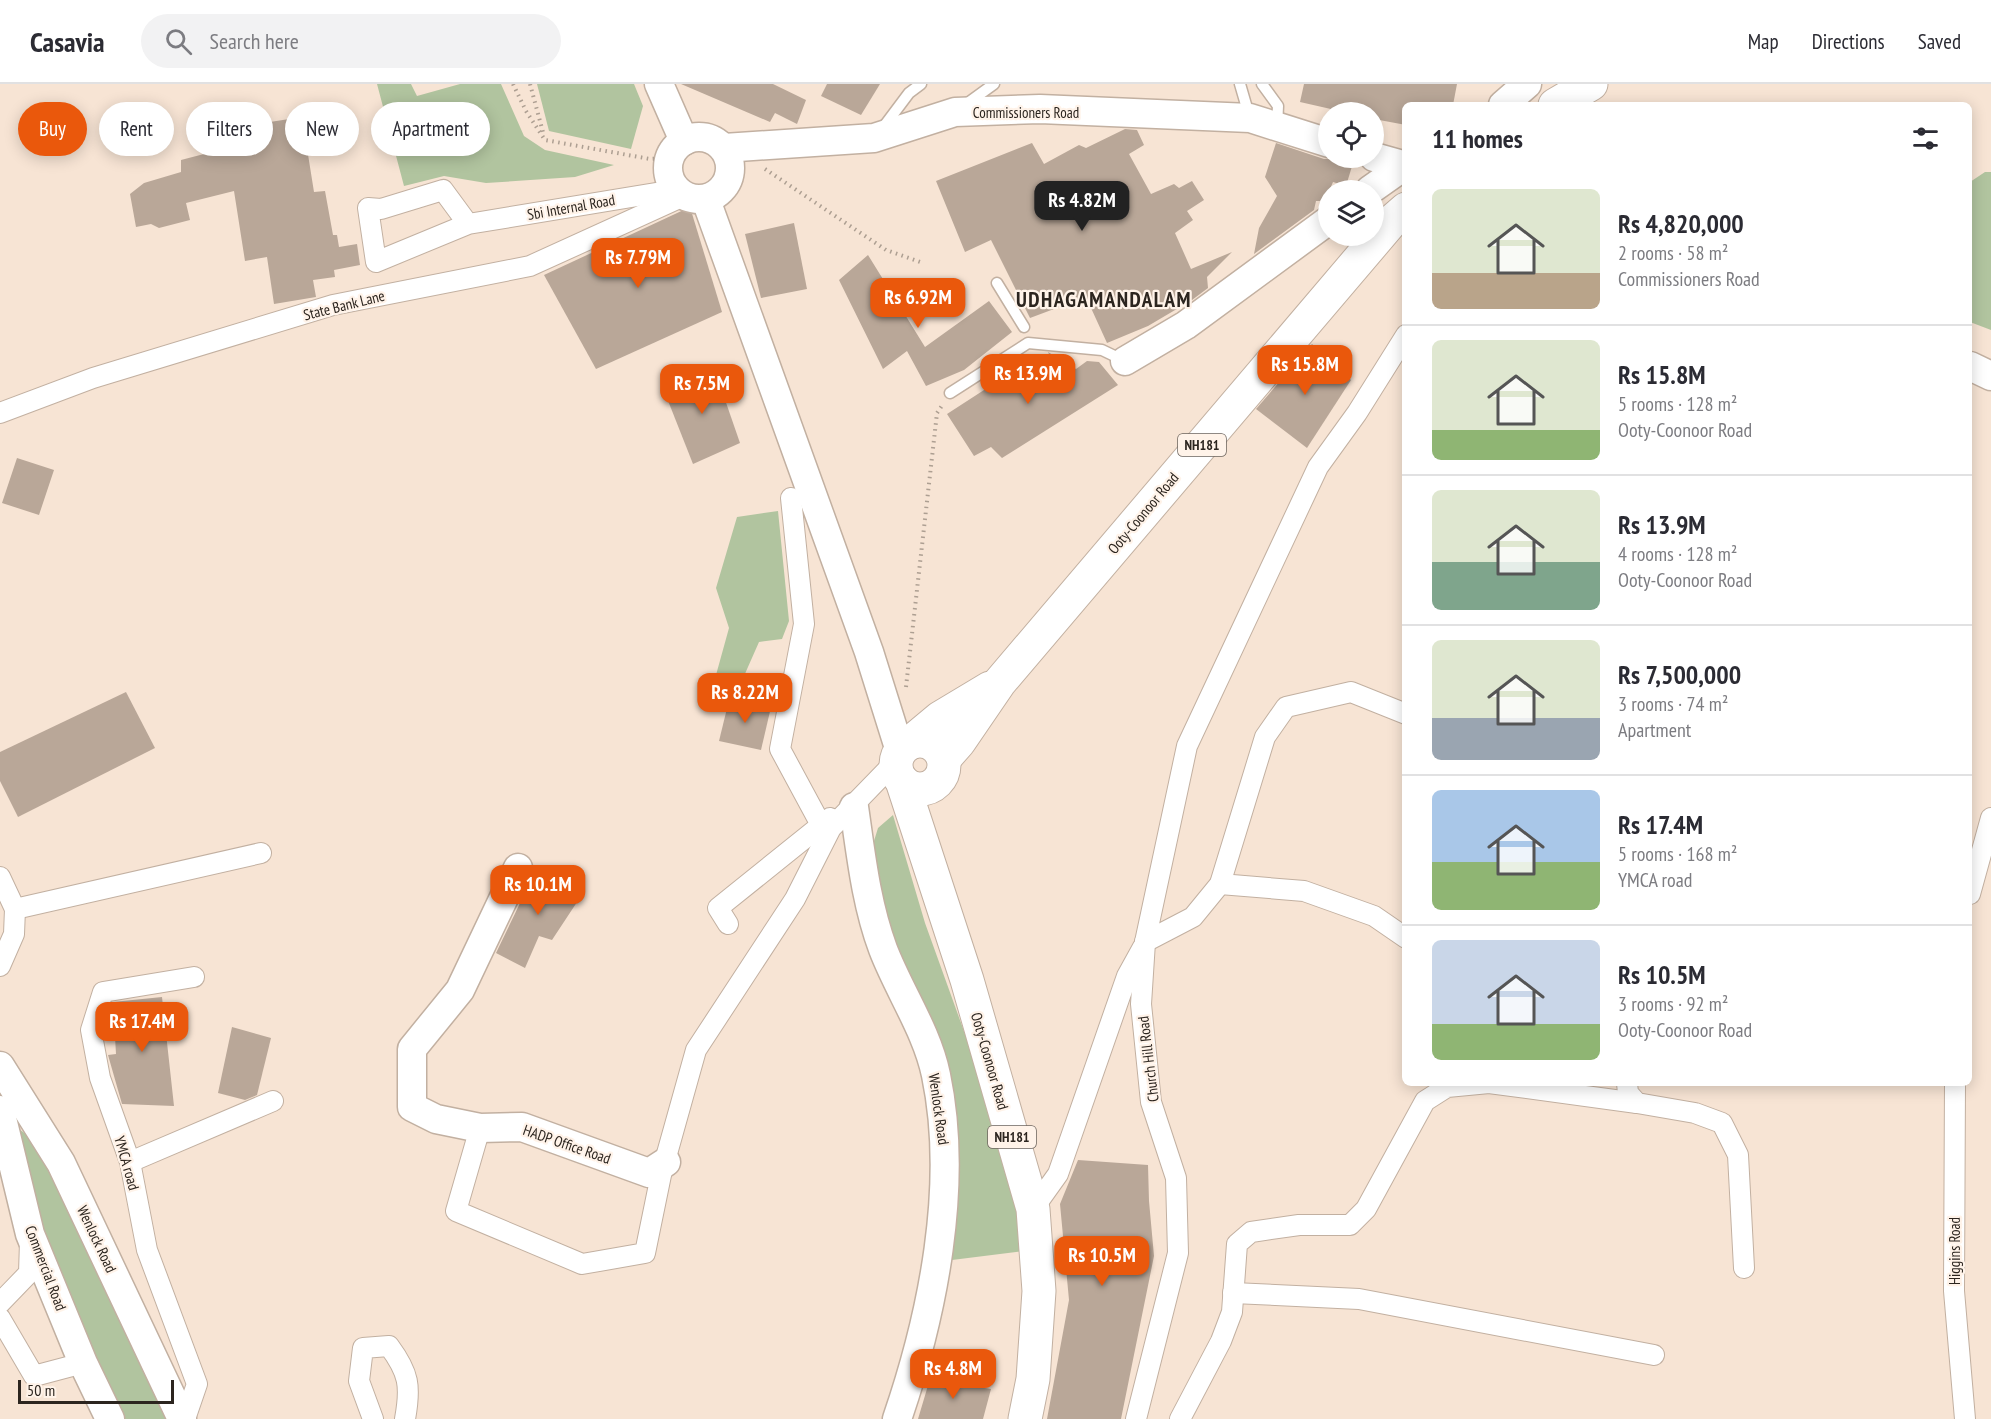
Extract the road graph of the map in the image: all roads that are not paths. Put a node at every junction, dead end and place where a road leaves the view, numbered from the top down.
1 (659, 84) edge
2 (921, 84) edge
3 (994, 84) edge
4 (1240, 84) edge
5 (1262, 84) edge
6 (1527, 84) edge
7 (1591, 84) edge
8 (1506, 102) edge
9 (1560, 102) edge
10 (955, 112) junction
11 (1250, 118) junction
12 (1277, 127) junction
13 (874, 138) junction
14 (1318, 140) edge
15 (727, 146) junction
16 (676, 149) junction
17 (1384, 160) edge
18 (1402, 165) edge
19 (1402, 168) edge
20 (1384, 180) edge
21 (689, 195) junction
22 (1402, 212) edge
23 (468, 224) junction
24 (1318, 228) edge
25 (997, 283) dead end
26 (1024, 327) dead end
27 (1402, 341) edge
28 (1125, 361) joint
29 (1972, 367) edge
30 (1991, 376) edge
31 (950, 393) dead end
32 (0, 413) edge
33 (791, 498) dead end
34 (1402, 712) edge
35 (914, 763) junction
36 (854, 807) junction
37 (1991, 818) edge
38 (821, 825) junction
39 (261, 853) dead end
40 (518, 868) dead end
41 (0, 877) edge
42 (1220, 884) junction
43 (1972, 887) edge
44 (15, 909) junction
45 (728, 924) dead end
46 (1402, 935) edge
47 (1145, 942) junction
48 (0, 966) edge
49 (194, 977) dead end
50 (0, 1066) edge
51 (1458, 1086) edge
52 (1512, 1086) edge
53 (1627, 1086) edge
54 (1955, 1086) edge
55 (273, 1101) dead end
56 (1636, 1102) junction
57 (0, 1110) edge
58 (480, 1128) junction
59 (130, 1162) junction
60 (666, 1162) junction
61 (1033, 1209) junction
62 (30, 1234) junction
63 (1744, 1268) dead end
64 (1233, 1293) junction
65 (0, 1302) edge
66 (0, 1318) edge
67 (1654, 1355) dead end
68 (84, 1363) junction
69 (110, 1419) edge
70 (184, 1419) edge
71 (373, 1419) edge
72 (405, 1419) edge
73 (897, 1419) edge
74 (1025, 1419) edge
75 (1136, 1419) edge
76 (1180, 1419) edge
77 (1965, 1419) edge

1 - 16 street
2 - 13 lane
3 - 10 lane
4 - 11 lane
5 - 12 lane
6 - 8 street
7 - 9 highway
10 - 11 street, Commissioners Road
10 - 13 street, Commissioners Road
11 - 12 street, Commissioners Road
12 - 14 street, Commissioners Road
13 - 15 street, Commissioners Road
15 - 16 street
15 - 21 street
16 - 21 street
17 - 18 street
19 - 20 street
21 - 23 street, Sbi Internal Road
21 - 32 street, State Bank Lane
21 - 35 street
22 - 35 highway, Ooty-Coonoor Road / NH181
23 - 23 street, Sbi Internal Road
24 - 28 street
25 - 26 lane
27 - 47 street
28 - 31 lane
29 - 30 street
33 - 38 street
34 - 42 street
35 - 36 street
35 - 61 highway, Ooty-Coonoor Road / NH181
36 - 38 street
36 - 60 street
36 - 73 street, Wenlock Road
37 - 43 street
38 - 45 street
39 - 44 street
40 - 58 street, HADP Office Road
41 - 44 street
42 - 46 street
42 - 47 street
44 - 48 street
47 - 61 street
47 - 75 street, Church Hill Road
49 - 59 street, YMCA road
50 - 70 street, Wenlock Road
51 - 64 street
52 - 56 street
53 - 56 street
54 - 77 street, Higgins Road
55 - 59 street
56 - 63 street
57 - 62 street, Commercial Road
58 - 60 street, HADP Office Road
58 - 60 street
59 - 70 street, YMCA road
61 - 74 highway, Ooty-Coonoor Road / NH181
62 - 65 street
62 - 68 street, Commercial Road
64 - 67 street
64 - 76 street
66 - 68 street
68 - 69 street, Commercial Road
71 - 72 street

